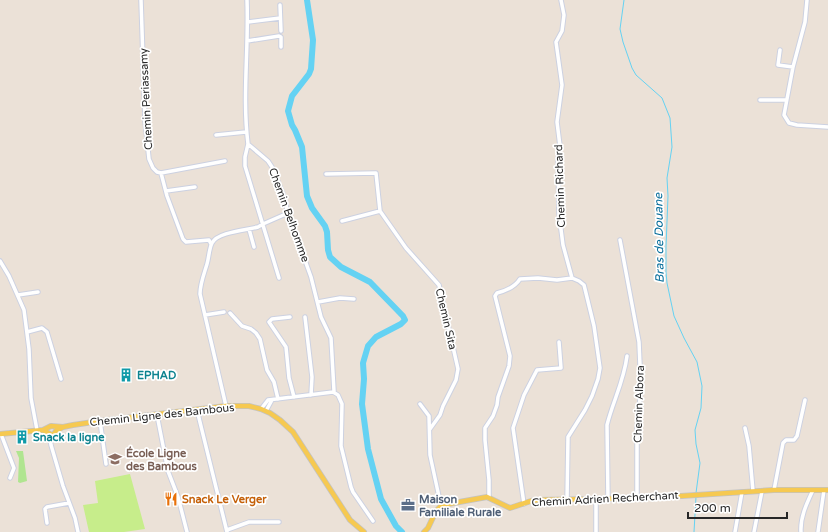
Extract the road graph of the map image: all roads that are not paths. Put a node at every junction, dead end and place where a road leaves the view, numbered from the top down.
1 (141, 0) edge
2 (247, 0) edge
3 (561, 0) edge
4 (807, 0) edge
5 (280, 5) dead end
6 (280, 18) junction
7 (248, 22) junction
8 (281, 30) dead end
9 (247, 41) junction
10 (281, 47) dead end
11 (780, 50) dead end
12 (793, 67) junction
13 (760, 100) dead end
14 (786, 100) junction
15 (828, 127) edge
16 (246, 132) junction
17 (216, 135) dead end
18 (248, 144) junction
19 (225, 161) dead end
20 (161, 173) junction
21 (326, 174) dead end
22 (195, 187) dead end
23 (166, 191) junction
24 (380, 211) junction
25 (288, 213) junction
26 (342, 221) dead end
27 (263, 224) junction
28 (249, 229) junction
29 (620, 240) dead end
30 (211, 244) junction
31 (254, 247) dead end
32 (0, 261) edge
33 (279, 278) dead end
34 (572, 278) junction
35 (38, 292) dead end
36 (18, 295) junction
37 (354, 300) dead end
38 (318, 302) junction
39 (224, 312) dead end
40 (230, 314) dead end
41 (205, 316) junction
42 (290, 317) dead end
43 (305, 317) dead end
44 (27, 332) junction
45 (559, 342) dead end
46 (627, 356) dead end
47 (61, 379) dead end
48 (331, 393) junction
49 (311, 395) junction
50 (294, 397) junction
51 (278, 399) junction
52 (806, 400) dead end
53 (420, 404) dead end
54 (226, 406) junction
55 (197, 410) junction
56 (263, 410) junction
57 (157, 415) junction
58 (100, 421) junction
59 (745, 428) dead end
60 (430, 429) junction
61 (36, 430) junction
62 (52, 431) junction
63 (1, 434) edge
64 (106, 464) dead end
65 (10, 478) dead end
66 (774, 490) junction
67 (813, 490) junction
68 (826, 490) edge
69 (753, 491) junction
70 (762, 491) junction
71 (742, 492) junction
72 (489, 498) junction
73 (638, 498) junction
74 (608, 499) junction
75 (567, 500) junction
76 (596, 500) junction
77 (69, 503) junction
78 (524, 504) junction
79 (442, 506) junction
80 (373, 521) dead end
81 (279, 522) dead end
82 (47, 523) dead end
83 (227, 531) edge
84 (78, 532) edge
85 (188, 532) edge
86 (364, 532) edge
87 (424, 532) edge
88 (596, 532) edge
89 (735, 532) edge
90 (754, 532) edge
91 (801, 532) edge
92 (818, 532) edge

1 - 20 street, Chemin Periassamy
2 - 7 street
3 - 34 street, Chemin Richard
4 - 12 street
5 - 6 street
6 - 7 street
6 - 8 street
7 - 9 street
9 - 10 street
9 - 16 street
11 - 12 street
12 - 14 street
13 - 14 street
14 - 15 street
16 - 17 street
16 - 18 street
18 - 25 street, Chemin Belhomme
18 - 27 street
19 - 20 street
20 - 23 street, Chemin Periassamy
21 - 24 street, Chemin Sita
22 - 23 street
23 - 30 street, Chemin Periassamy
24 - 26 street
24 - 60 street, Chemin Sita
25 - 27 street
25 - 38 street, Chemin Belhomme
27 - 28 street
27 - 33 street
28 - 30 street
28 - 31 street
29 - 73 street, Chemin Albora
30 - 41 street
32 - 36 street
34 - 72 street
34 - 75 street
35 - 36 street
36 - 44 street
37 - 38 street
38 - 48 street, Chemin Belhomme
39 - 41 street
40 - 51 street
41 - 54 street
42 - 50 street
43 - 49 street
44 - 47 street
44 - 61 street
45 - 78 street
46 - 74 street
48 - 49 street
48 - 80 street
49 - 50 street
50 - 51 street
51 - 56 street
52 - 66 street
53 - 60 street
54 - 55 main road, Chemin Ligne des Bambous
54 - 56 main road, Chemin Ligne des Bambous
55 - 57 main road, Chemin Ligne des Bambous
55 - 83 street
56 - 86 main road, Chemin Ligne des Bambous
57 - 58 main road, Chemin Ligne des Bambous
57 - 85 street
58 - 62 main road, Chemin Ligne des Bambous
58 - 64 street
59 - 69 street
60 - 79 street
61 - 62 main road, Chemin Ligne des Bambous
61 - 63 main road, Chemin Ligne des Bambous
62 - 77 street
63 - 65 street
66 - 67 main road, Chemin Adrien Recherchant
66 - 70 main road, Chemin Adrien Recherchant
67 - 68 main road, Chemin Adrien Recherchant
67 - 91 street
68 - 92 street
69 - 70 main road, Chemin Adrien Recherchant
69 - 71 main road, Chemin Adrien Recherchant
70 - 90 street
71 - 73 main road, Chemin Adrien Recherchant
71 - 89 street
72 - 78 main road, Chemin Adrien Recherchant
72 - 79 main road
73 - 74 main road, Chemin Adrien Recherchant
74 - 76 main road, Chemin Adrien Recherchant
75 - 76 main road, Chemin Adrien Recherchant
75 - 78 main road, Chemin Adrien Recherchant
76 - 88 street
77 - 82 street
77 - 84 street
79 - 87 main road
81 - 83 street

